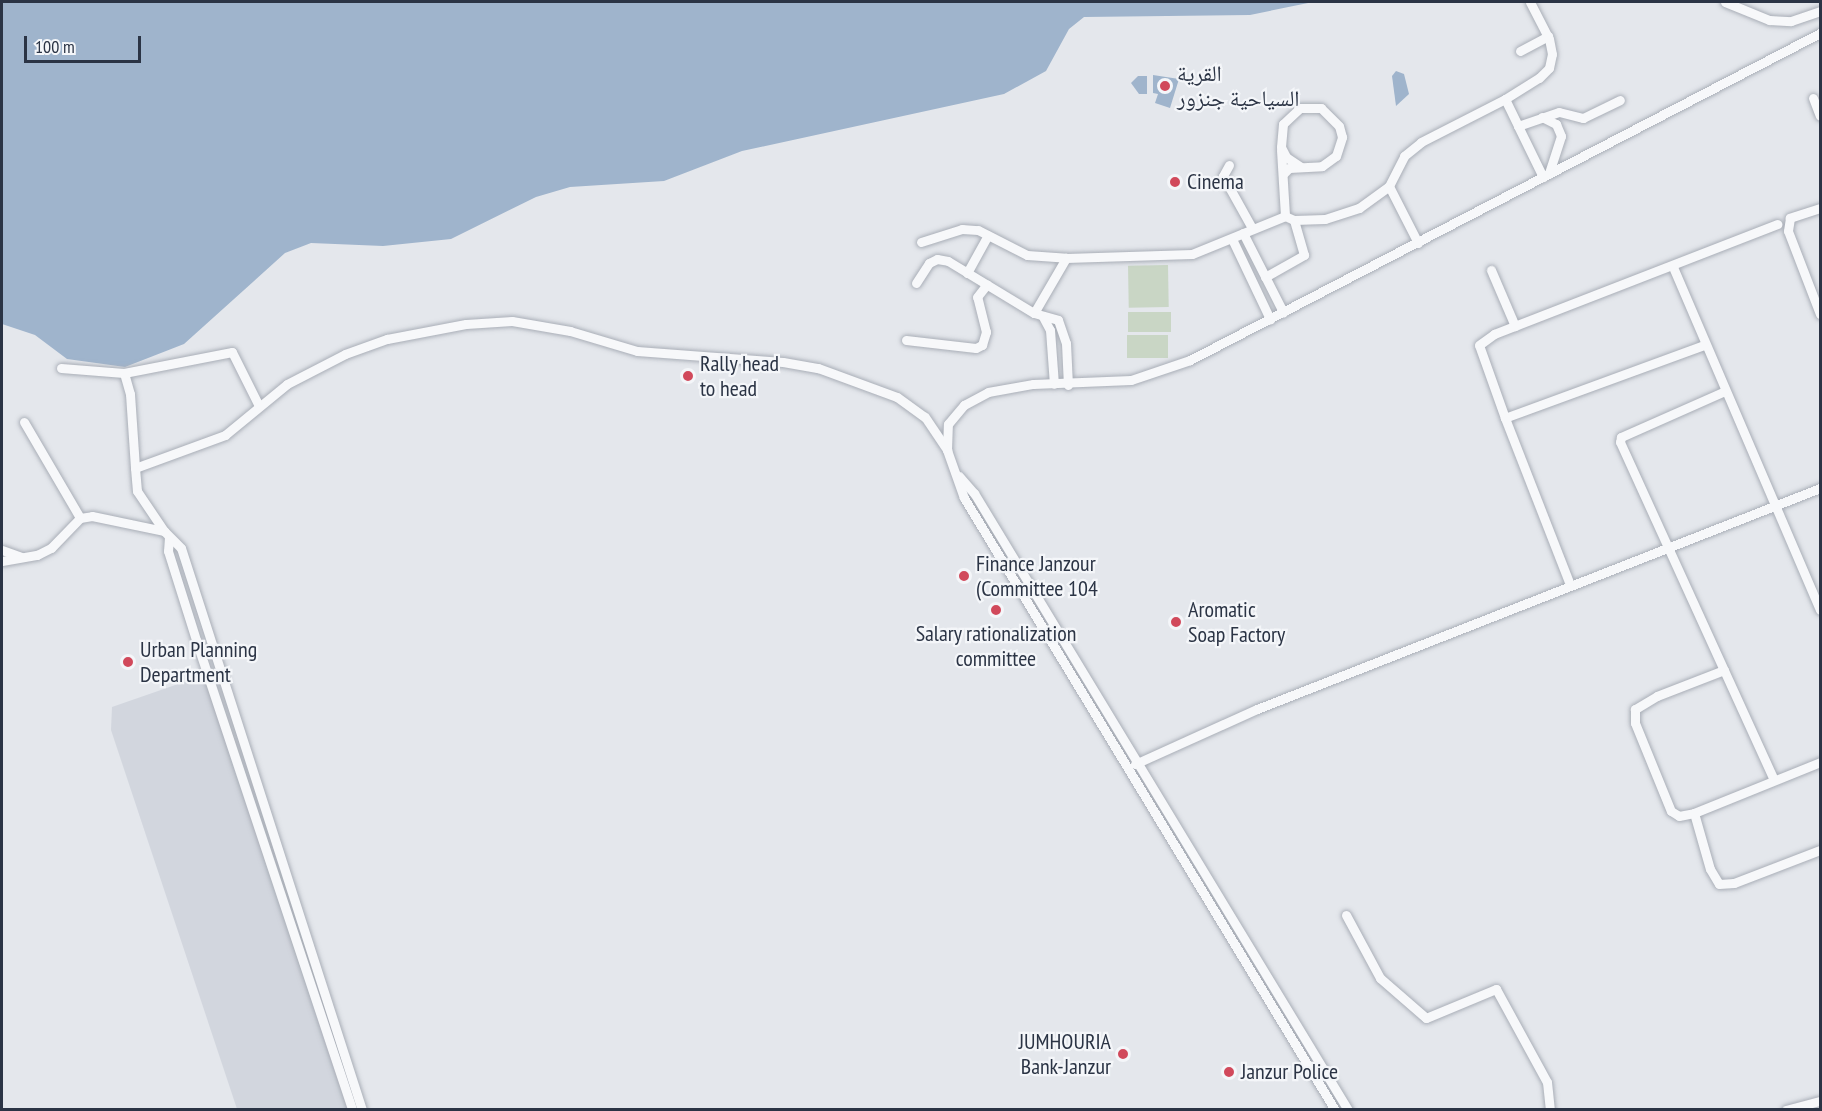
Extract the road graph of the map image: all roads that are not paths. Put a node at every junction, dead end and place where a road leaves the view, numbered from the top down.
1 (1530, 2) edge
2 (1725, 2) edge
3 (1821, 11) edge
4 (1821, 33) edge
5 (1548, 36) junction
6 (1520, 51) dead end
7 (1813, 98) dead end
8 (1504, 99) junction
9 (1620, 100) dead end
10 (1821, 116) edge
11 (1542, 117) junction
12 (1518, 126) junction
13 (1281, 147) junction
14 (1229, 165) dead end
15 (1300, 167) junction
16 (1284, 173) junction
17 (1546, 175) junction
18 (1389, 186) junction
19 (1821, 207) edge
20 (1290, 218) junction
21 (1777, 224) dead end
22 (1247, 231) junction
23 (988, 235) junction
24 (1232, 239) junction
25 (921, 242) dead end
26 (1418, 243) junction
27 (1066, 258) junction
28 (1673, 267) junction
29 (1491, 270) dead end
30 (968, 273) junction
31 (1265, 276) junction
32 (915, 283) dead end
33 (987, 284) junction
34 (1283, 312) junction
35 (1821, 314) edge
36 (1038, 315) junction
37 (1270, 319) junction
38 (1515, 326) junction
39 (906, 340) dead end
40 (1704, 345) junction
41 (61, 368) dead end
42 (124, 373) junction
43 (1054, 384) junction
44 (1068, 385) junction
45 (1725, 391) junction
46 (259, 406) junction
47 (1505, 418) junction
48 (24, 422) dead end
49 (947, 450) junction
50 (135, 468) junction
51 (956, 472) junction
52 (1821, 488) edge
53 (1777, 506) junction
54 (80, 518) junction
55 (166, 534) junction
56 (999, 536) junction
57 (991, 542) junction
58 (1670, 549) junction
59 (2, 550) edge
60 (21, 557) junction
61 (2, 561) edge
62 (1570, 585) junction
63 (1821, 610) edge
64 (210, 635) junction
65 (196, 640) junction
66 (1724, 670) junction
67 (1096, 695) junction
68 (1086, 701) junction
69 (1821, 762) edge
70 (1138, 763) junction
71 (1128, 768) junction
72 (1774, 780) junction
73 (1694, 813) junction
74 (271, 825) junction
75 (261, 829) junction
76 (1821, 850) edge
77 (1346, 915) dead end
78 (316, 984) junction
79 (1821, 1101) edge
80 (352, 1110) edge
81 (362, 1110) edge
82 (1335, 1110) edge
83 (1348, 1110) edge
84 (1550, 1110) edge
85 (1786, 1110) edge

1 - 5 street
2 - 3 street
4 - 17 street
5 - 6 street
5 - 8 street
7 - 10 street
8 - 12 street
8 - 18 street
9 - 11 street
11 - 12 street
11 - 17 street
12 - 17 street
13 - 15 street
13 - 15 street
13 - 16 street
14 - 22 street
15 - 16 street
16 - 20 street
17 - 26 street
18 - 20 street
18 - 26 street
19 - 35 street
20 - 22 street
20 - 31 street
21 - 28 street
22 - 24 street
22 - 31 street
23 - 25 street
23 - 27 street
23 - 30 street
24 - 27 street
24 - 37 street
26 - 34 street
27 - 36 street
28 - 38 street
28 - 40 street
29 - 38 street
30 - 32 street
30 - 33 street
31 - 34 street
33 - 36 street
33 - 39 street
34 - 37 street
36 - 43 street
36 - 44 street
37 - 44 street
38 - 47 street
40 - 45 street
40 - 47 street
41 - 42 street
42 - 46 street
42 - 50 street
43 - 44 street
43 - 49 street
45 - 53 street
45 - 58 street
46 - 49 street
46 - 50 street
47 - 62 street
48 - 54 street
49 - 51 street
50 - 55 street
51 - 56 street
51 - 57 street
52 - 53 street
53 - 58 street
53 - 63 street
54 - 55 street
54 - 60 street
55 - 64 street
55 - 65 street
56 - 57 street
56 - 67 street
57 - 68 street
58 - 62 street
58 - 66 street
59 - 60 street
60 - 61 street
62 - 70 street
64 - 65 street
64 - 74 street
65 - 75 street
66 - 72 street
66 - 73 street
67 - 68 street
67 - 70 street
68 - 71 street
69 - 72 street
70 - 71 street
70 - 83 street
71 - 82 street
72 - 73 street
73 - 76 street
74 - 75 street
74 - 78 street
75 - 78 street
77 - 84 street
78 - 80 street
78 - 81 street
79 - 85 street

